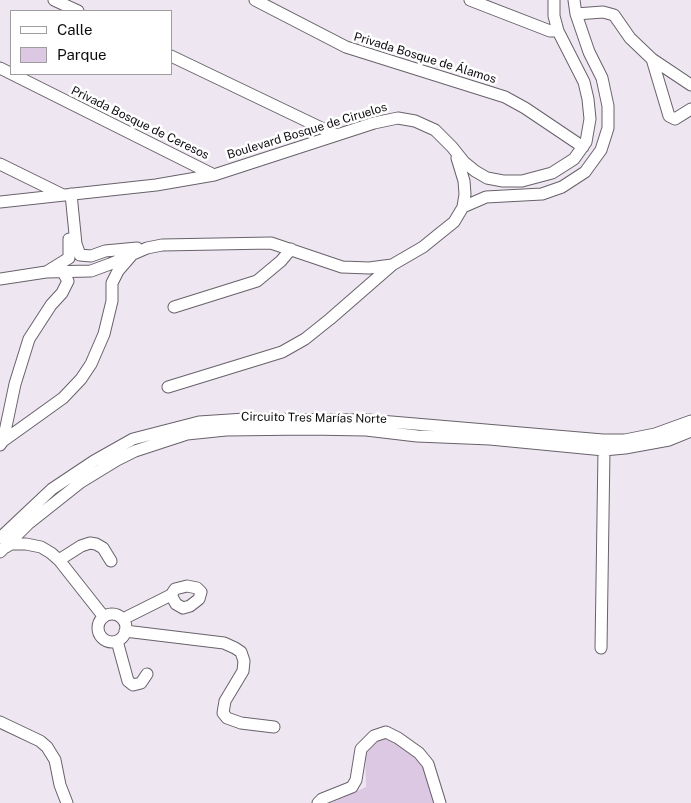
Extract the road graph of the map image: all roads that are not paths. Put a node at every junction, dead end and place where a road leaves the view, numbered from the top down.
1 (54, 0) edge
2 (255, 0) edge
3 (470, 0) edge
4 (554, 0) edge
5 (574, 0) edge
6 (76, 10) edge
7 (576, 14) junction
8 (558, 31) junction
9 (590, 52) junction
10 (172, 56) edge
11 (572, 59) junction
12 (652, 59) junction
13 (14, 75) edge
14 (602, 78) junction
15 (584, 82) junction
16 (691, 86) edge
17 (691, 109) edge
18 (336, 135) junction
19 (452, 147) junction
20 (583, 148) junction
21 (0, 164) edge
22 (214, 175) junction
23 (67, 195) junction
24 (0, 202) edge
25 (463, 207) junction
26 (291, 249) junction
27 (142, 250) junction
28 (392, 265) junction
29 (62, 271) junction
30 (46, 272) junction
31 (0, 279) edge
32 (174, 306) dead end
33 (168, 388) dead end
34 (691, 421) edge
35 (367, 425) junction
36 (691, 431) edge
37 (669, 435) junction
38 (2, 443) edge
39 (604, 450) junction
40 (2, 546) edge
41 (60, 560) junction
42 (111, 561) dead end
43 (171, 594) dead end
44 (104, 617) junction
45 (123, 619) junction
46 (125, 631) junction
47 (117, 641) junction
48 (601, 648) dead end
49 (147, 674) dead end
50 (0, 722) edge
51 (274, 726) dead end
52 (67, 803) edge
53 (318, 803) edge
54 (440, 803) edge

1 - 6 street
2 - 20 street, Privada Bosque de Álamos
3 - 8 street
4 - 8 street
5 - 7 street
7 - 9 street
7 - 12 street
8 - 11 street
9 - 11 street
9 - 14 street
10 - 18 street
11 - 15 street
12 - 16 street
12 - 17 street
13 - 22 street, Privada Bosque de Ceresos
14 - 15 street
14 - 25 street
15 - 20 street
18 - 19 street, Boulevard Bosque de Ciruelos
18 - 22 street, Boulevard Bosque de Ciruelos
19 - 20 street, Boulevard Bosque de Ciruelos
19 - 25 street
21 - 23 street
22 - 23 street, Boulevard Bosque de Ciruelos
23 - 24 street, Boulevard Bosque de Ciruelos
23 - 27 street
23 - 30 street
25 - 28 street
26 - 27 street
26 - 28 street
26 - 32 street
27 - 29 street
27 - 38 street
28 - 33 street
29 - 30 street
29 - 38 street
30 - 31 street
34 - 37 street, Circuito Tres Marías Norte
35 - 37 street, Circuito Tres Marías Norte
35 - 39 street, Circuito Tres Marías Norte
35 - 40 street, Circuito Tres Marías Norte
36 - 37 street, Circuito Tres Marías Norte
37 - 39 street, Circuito Tres Marías Norte
39 - 48 street
40 - 41 street
41 - 42 street
41 - 44 street
43 - 45 street
44 - 45 street
44 - 47 street
45 - 46 street
46 - 47 street
46 - 51 street
47 - 49 street
50 - 52 street
53 - 54 street

